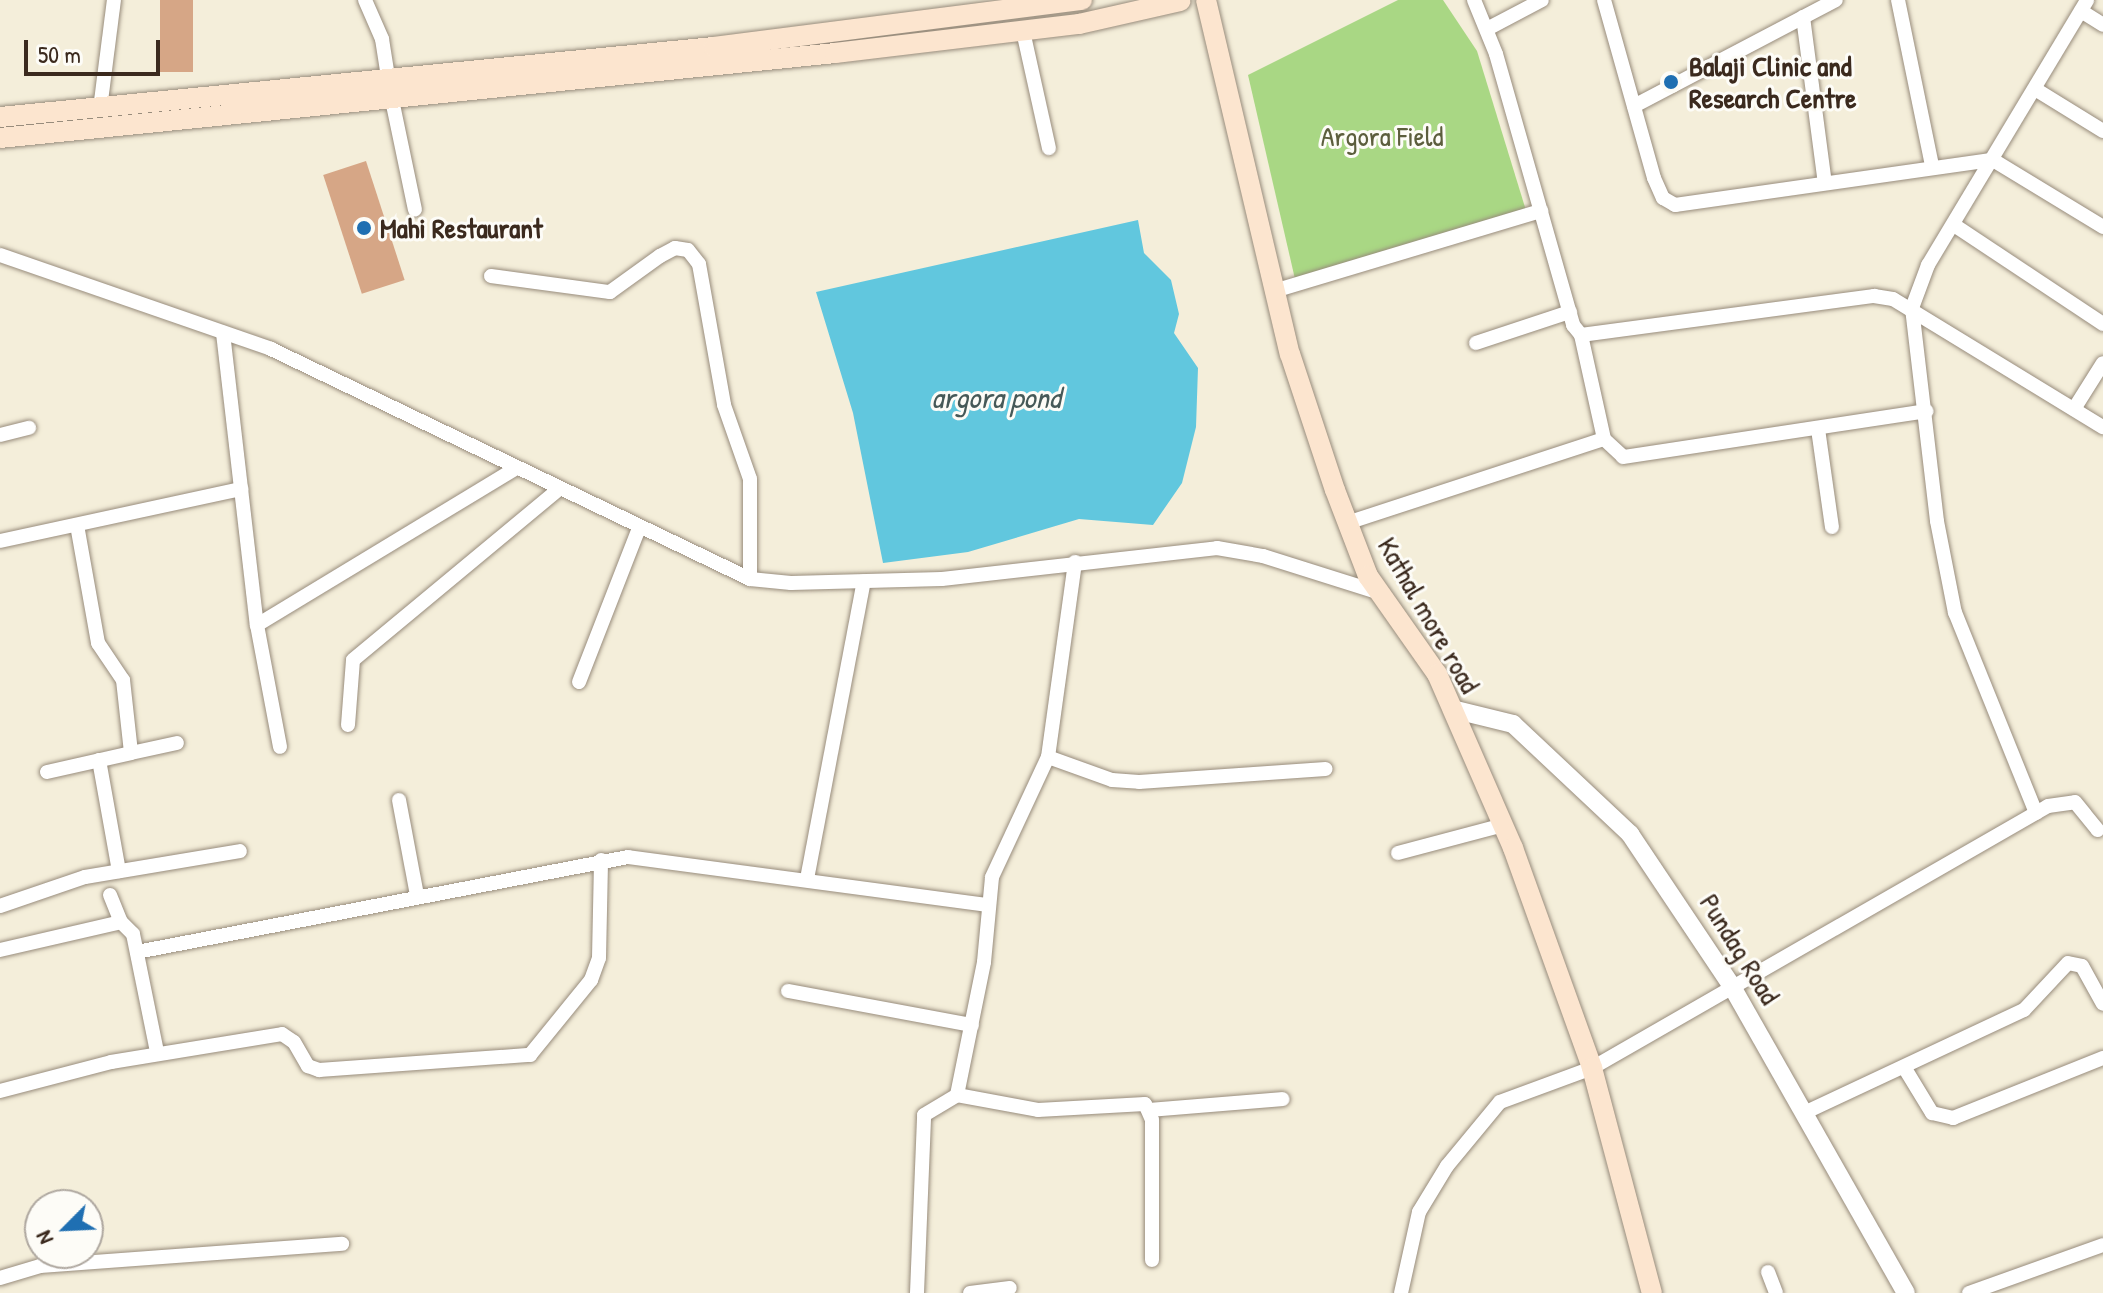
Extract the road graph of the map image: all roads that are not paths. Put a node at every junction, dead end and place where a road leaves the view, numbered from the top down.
1 (114, 0) edge
2 (365, 0) edge
3 (1082, 0) edge
4 (1205, 0) edge
5 (1474, 0) edge
6 (1542, 0) edge
7 (1604, 0) edge
8 (1836, 0) edge
9 (1898, 0) edge
10 (1180, 1) edge
11 (2084, 6) edge
12 (1803, 17) junction
13 (2103, 25) edge
14 (1487, 29) junction
15 (1023, 31) junction
16 (390, 86) junction
17 (2035, 89) junction
18 (1634, 106) junction
19 (100, 109) junction
20 (0, 117) edge
21 (2103, 131) edge
22 (0, 138) edge
23 (1049, 148) dead end
24 (1993, 160) junction
25 (1932, 166) junction
26 (1825, 183) junction
27 (415, 210) dead end
28 (1541, 211) junction
29 (1954, 225) junction
30 (2103, 227) edge
31 (0, 255) edge
32 (491, 276) dead end
33 (1274, 291) junction
34 (1912, 308) junction
35 (1570, 312) junction
36 (2103, 324) edge
37 (223, 333) junction
38 (1581, 335) junction
39 (1476, 343) dead end
40 (2103, 363) edge
41 (2074, 409) junction
42 (1927, 411) junction
43 (2103, 427) edge
44 (29, 428) dead end
45 (1818, 429) junction
46 (0, 435) edge
47 (1604, 439) junction
48 (516, 468) junction
49 (241, 489) junction
50 (559, 489) junction
51 (1347, 523) junction
52 (77, 525) junction
53 (1832, 527) dead end
54 (639, 528) junction
55 (0, 541) edge
56 (1075, 562) junction
57 (750, 579) junction
58 (864, 581) junction
59 (1380, 593) junction
60 (257, 625) junction
61 (579, 682) dead end
62 (1452, 709) junction
63 (348, 725) dead end
64 (177, 743) dead end
65 (280, 747) dead end
66 (131, 753) junction
67 (1048, 757) junction
68 (99, 760) junction
69 (1326, 769) dead end
70 (47, 772) dead end
71 (399, 800) dead end
72 (2036, 813) junction
73 (1503, 825) junction
74 (2098, 830) dead end
75 (240, 851) dead end
76 (1398, 853) dead end
77 (601, 860) junction
78 (119, 871) junction
79 (807, 879) junction
80 (110, 895) dead end
81 (417, 895) junction
82 (989, 905) junction
83 (0, 906) edge
84 (121, 922) junction
85 (0, 950) edge
86 (137, 952) junction
87 (1731, 985) junction
88 (788, 991) dead end
89 (2103, 1004) edge
90 (972, 1025) junction
91 (157, 1052) junction
92 (2103, 1058) edge
93 (1904, 1067) junction
94 (1592, 1068) junction
95 (0, 1091) edge
96 (957, 1095) junction
97 (1283, 1099) dead end
98 (1150, 1110) junction
99 (1804, 1113) junction
100 (342, 1244) dead end
101 (2103, 1245) edge
102 (1152, 1260) dead end
103 (1768, 1272) dead end
104 (0, 1278) edge
105 (1010, 1288) dead end
106 (917, 1293) edge
107 (970, 1293) edge
108 (1401, 1293) edge
109 (1652, 1293) edge
110 (1776, 1293) edge
111 (1906, 1293) edge
112 (1969, 1293) edge

1 - 19 street
2 - 16 street
3 - 16 main road
4 - 10 main road
4 - 33 main road, Kathal more road
5 - 14 street
6 - 14 street
7 - 18 street
8 - 12 street
9 - 25 street
10 - 15 main road
11 - 13 street
11 - 17 street
12 - 18 street
12 - 26 street
14 - 28 street
15 - 16 main road
15 - 23 street
16 - 19 main road
16 - 22 main road
16 - 27 street
17 - 21 street
17 - 24 street
18 - 26 street
19 - 20 main road
24 - 25 street
24 - 29 street
24 - 30 street
25 - 26 street
28 - 33 street
28 - 35 street
29 - 34 street
29 - 36 street
31 - 37 street
32 - 57 street
33 - 51 main road, Kathal more road
34 - 38 street
34 - 41 street
34 - 42 street
35 - 38 street
35 - 39 street
37 - 48 street
37 - 49 street
38 - 47 street
40 - 41 street
41 - 43 street
42 - 45 street
42 - 72 street
44 - 46 street
45 - 47 street
45 - 53 street
47 - 51 street
48 - 50 street
48 - 60 street
49 - 52 street
49 - 60 street
50 - 54 street
50 - 63 street
51 - 59 main road, Kathal more road
52 - 55 street
52 - 66 street
54 - 57 street
54 - 61 street
56 - 58 street
56 - 59 street
56 - 67 street
57 - 58 street
58 - 79 street
59 - 62 main road, Kathal more road
60 - 65 street
62 - 73 main road, Kathal more road
62 - 87 street, Pundag Road
64 - 66 street
66 - 68 street
67 - 69 street
67 - 82 street
68 - 70 street
68 - 78 street
71 - 81 street
72 - 74 street
72 - 87 street
73 - 76 street
73 - 94 main road, Kathal more road
75 - 78 street
77 - 79 street
77 - 81 street
77 - 91 street
78 - 83 street
79 - 82 street
80 - 84 street
81 - 86 street
82 - 90 street
84 - 85 street
84 - 86 street
86 - 91 street
87 - 94 street
87 - 99 street, Pundag Road
88 - 90 street
89 - 93 street
90 - 96 street
91 - 95 street
92 - 93 street
93 - 99 street
94 - 108 street
94 - 109 main road, Kathal more road
96 - 98 street
96 - 106 street
97 - 98 street
98 - 102 street
99 - 111 street, Pundag Road
100 - 104 street
101 - 112 street
103 - 110 street
105 - 107 street

